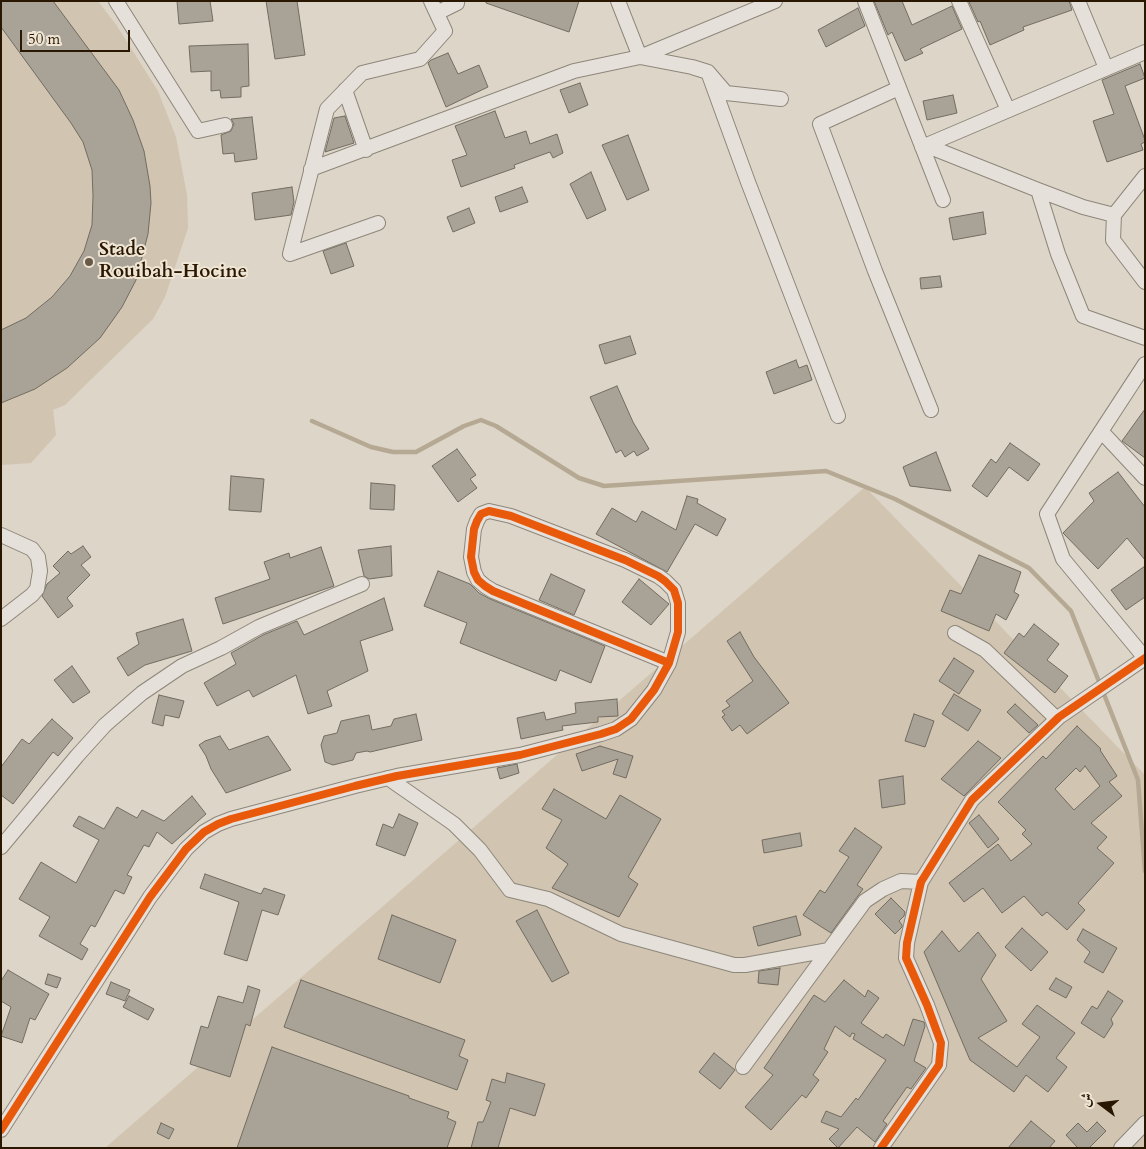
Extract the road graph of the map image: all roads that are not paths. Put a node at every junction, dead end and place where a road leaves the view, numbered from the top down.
1 (116, 1) edge
2 (457, 1) edge
3 (618, 1) edge
4 (775, 1) edge
5 (864, 1) edge
6 (960, 1) edge
7 (1078, 1) edge
8 (434, 7) edge
9 (1145, 52) edge
10 (640, 57) junction
11 (1106, 68) junction
12 (708, 72) junction
13 (899, 88) junction
14 (345, 90) junction
15 (781, 99) dead end
16 (1008, 110) junction
17 (225, 125) dead end
18 (923, 146) junction
19 (366, 150) junction
20 (311, 169) junction
21 (1145, 176) edge
22 (1038, 190) junction
23 (943, 200) dead end
24 (1114, 215) junction
25 (378, 223) dead end
26 (1145, 282) edge
27 (1145, 338) edge
28 (1145, 364) edge
29 (931, 410) dead end
30 (838, 416) dead end
31 (1101, 431) junction
32 (1145, 478) edge
33 (1, 535) edge
34 (362, 584) dead end
35 (1, 619) edge
36 (955, 633) dead end
37 (1145, 658) edge
38 (669, 663) junction
39 (1056, 719) junction
40 (388, 778) junction
41 (1, 848) edge
42 (921, 882) junction
43 (829, 950) junction
44 (743, 1067) dead end
45 (1145, 1123) edge
46 (1, 1130) edge
47 (881, 1148) edge
48 (1121, 1148) edge

1 - 17 street
2 - 8 street
3 - 10 street
4 - 10 street
5 - 13 street
6 - 16 street
7 - 11 street
8 - 14 street
9 - 11 street
10 - 12 street
10 - 19 street
11 - 16 street
12 - 15 street
12 - 30 street
13 - 18 street
13 - 29 street
14 - 19 street
14 - 20 street
16 - 18 street
18 - 22 street
18 - 23 street
19 - 20 street
20 - 25 street
21 - 24 street
22 - 24 street
22 - 27 street
24 - 26 street
28 - 31 street
31 - 32 street
31 - 37 street
33 - 35 street
34 - 41 street
36 - 39 street
37 - 39 street
38 - 38 street
38 - 40 street
39 - 42 street
40 - 43 street
40 - 46 street
42 - 43 street
42 - 47 street
43 - 44 street
45 - 48 street

